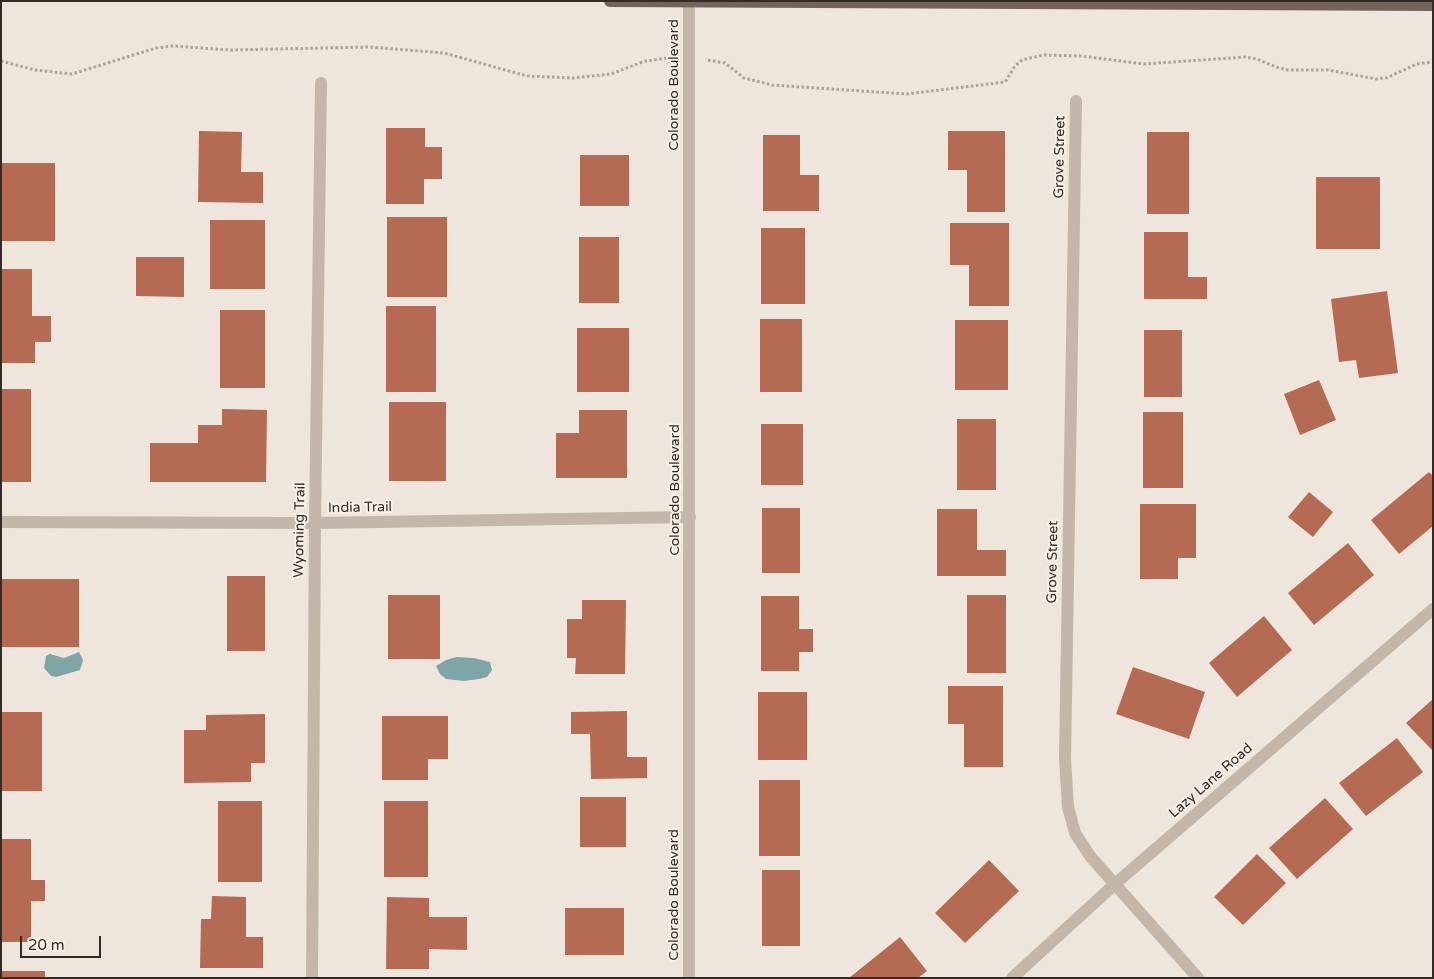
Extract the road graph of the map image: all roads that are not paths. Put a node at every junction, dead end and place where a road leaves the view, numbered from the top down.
1 (610, 1) edge
2 (689, 2) edge
3 (835, 2) edge
4 (864, 2) edge
5 (1022, 2) edge
6 (1093, 2) edge
7 (1433, 5) edge
8 (321, 83) dead end
9 (1076, 101) dead end
10 (690, 517) junction
11 (1, 522) edge
12 (315, 524) junction
13 (1433, 609) edge
14 (1115, 884) junction
15 (312, 978) edge
16 (689, 978) edge
17 (1012, 978) edge
18 (1198, 978) edge

1 - 2 main road
2 - 3 main road
2 - 10 street, Colorado Boulevard
3 - 4 main road
4 - 5 main road
5 - 6 main road
6 - 7 main road
8 - 12 street, Wyoming Trail
9 - 14 street, Grove Street
10 - 12 street, India Trail
10 - 16 street, Colorado Boulevard
11 - 12 street, India Trail
12 - 15 street, Wyoming Trail
13 - 14 street, Lazy Lane Road
14 - 17 street, Lazy Lane Road
14 - 18 street, Grove Street

